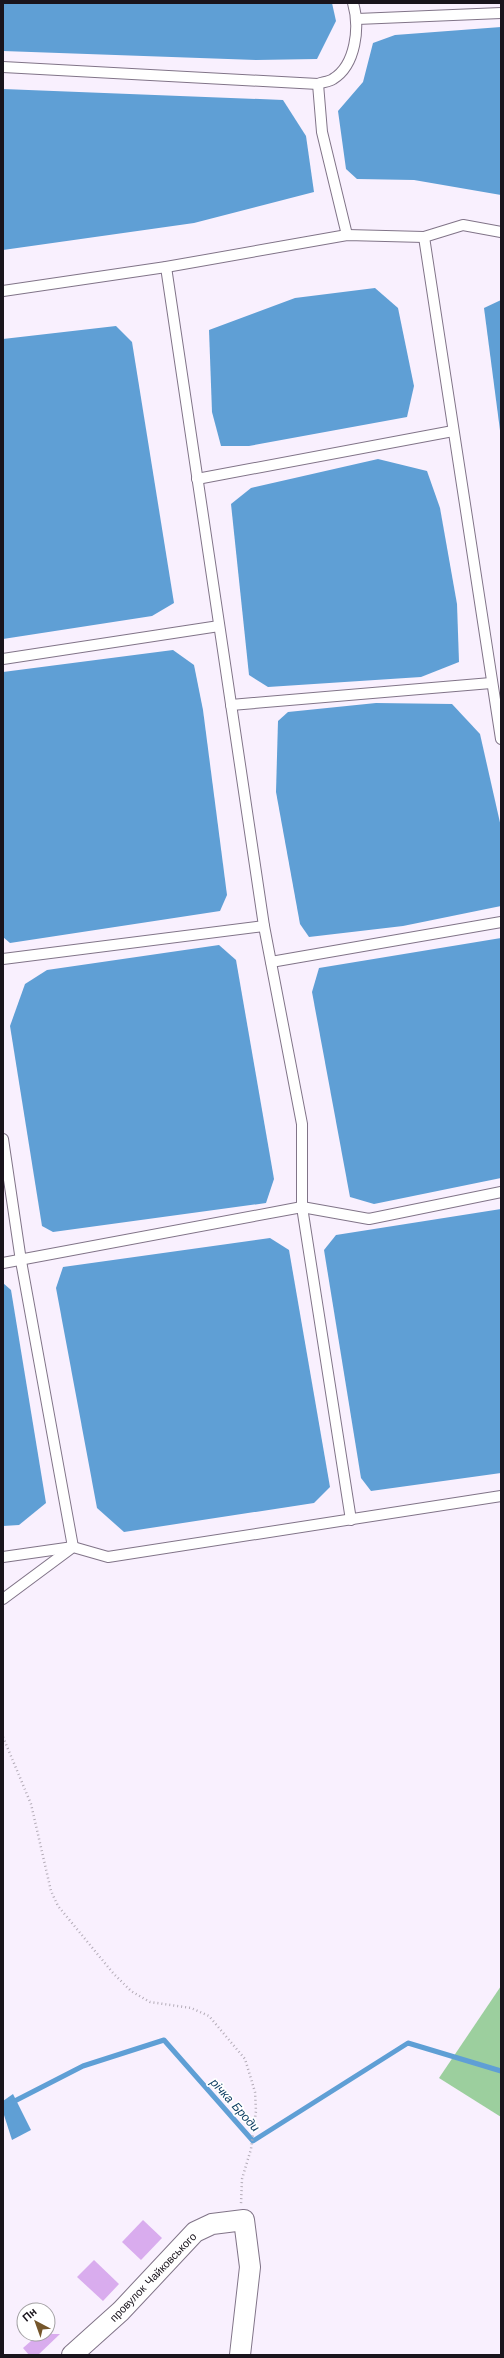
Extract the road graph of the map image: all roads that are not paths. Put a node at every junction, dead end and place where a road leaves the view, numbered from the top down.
1 (353, 3) edge
2 (501, 13) edge
3 (358, 19) junction
4 (3, 67) edge
5 (318, 84) junction
6 (501, 232) edge
7 (347, 235) junction
8 (424, 237) junction
9 (166, 267) junction
10 (3, 291) edge
11 (453, 431) junction
12 (197, 479) junction
13 (219, 626) junction
14 (3, 659) edge
15 (491, 683) junction
16 (231, 705) junction
17 (501, 740) edge
18 (501, 922) edge
19 (264, 926) junction
20 (3, 959) edge
21 (271, 962) junction
22 (3, 1139) edge
23 (501, 1192) edge
24 (302, 1208) junction
25 (21, 1261) junction
26 (3, 1263) edge
27 (501, 1496) edge
28 (350, 1520) junction
29 (73, 1547) junction
30 (3, 1557) edge
31 (3, 1599) edge
32 (72, 2355) edge
33 (240, 2355) edge

1 - 3 lane
2 - 3 lane
3 - 5 lane
4 - 5 lane
5 - 7 lane
6 - 8 lane
7 - 8 lane
7 - 9 lane
8 - 11 lane
9 - 10 lane
9 - 12 lane
11 - 12 lane
11 - 15 lane
12 - 13 lane
13 - 14 lane
13 - 16 lane
15 - 16 lane
15 - 17 lane
16 - 19 lane
18 - 21 lane
19 - 20 lane
19 - 21 lane
21 - 24 lane
22 - 25 lane
23 - 24 lane
24 - 25 lane
24 - 28 lane
25 - 26 lane
25 - 29 lane
27 - 28 lane
28 - 29 lane
29 - 30 lane
29 - 31 lane
32 - 33 street, провулок Чайковського

